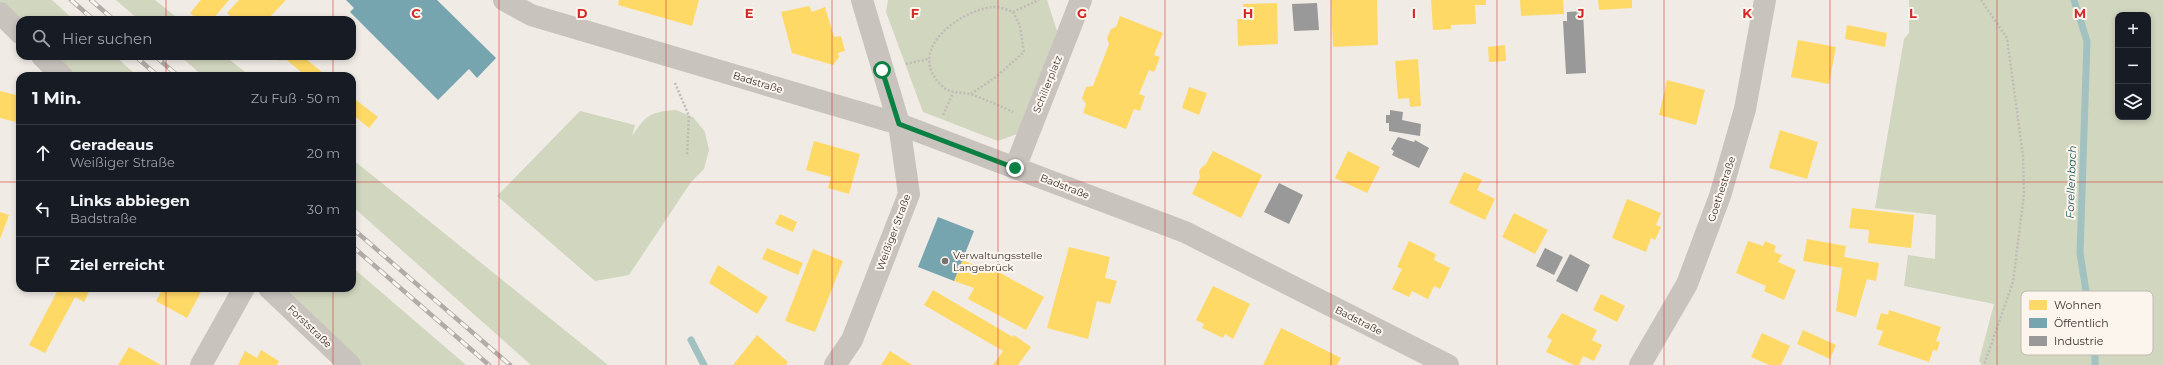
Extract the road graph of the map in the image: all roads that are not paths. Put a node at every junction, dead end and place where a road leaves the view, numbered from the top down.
1 (504, 0) edge
2 (862, 0) edge
3 (1081, 0) edge
4 (1765, 0) edge
5 (0, 13) edge
6 (16, 29) edge
7 (46, 60) edge
8 (58, 72) edge
9 (899, 124) junction
10 (1015, 168) junction
11 (242, 292) edge
12 (273, 292) edge
13 (201, 365) edge
14 (350, 365) edge
15 (835, 365) edge
16 (1448, 365) edge
17 (1640, 365) edge

1 - 9 street, Badstraße
2 - 9 street, Weißiger Straße
3 - 10 street, Schillerplatz
4 - 17 street, Goethestraße
5 - 6 street
7 - 8 street
9 - 10 street, Badstraße
9 - 15 street, Weißiger Straße
10 - 16 street, Badstraße
11 - 13 street
12 - 14 street, Forststraße

